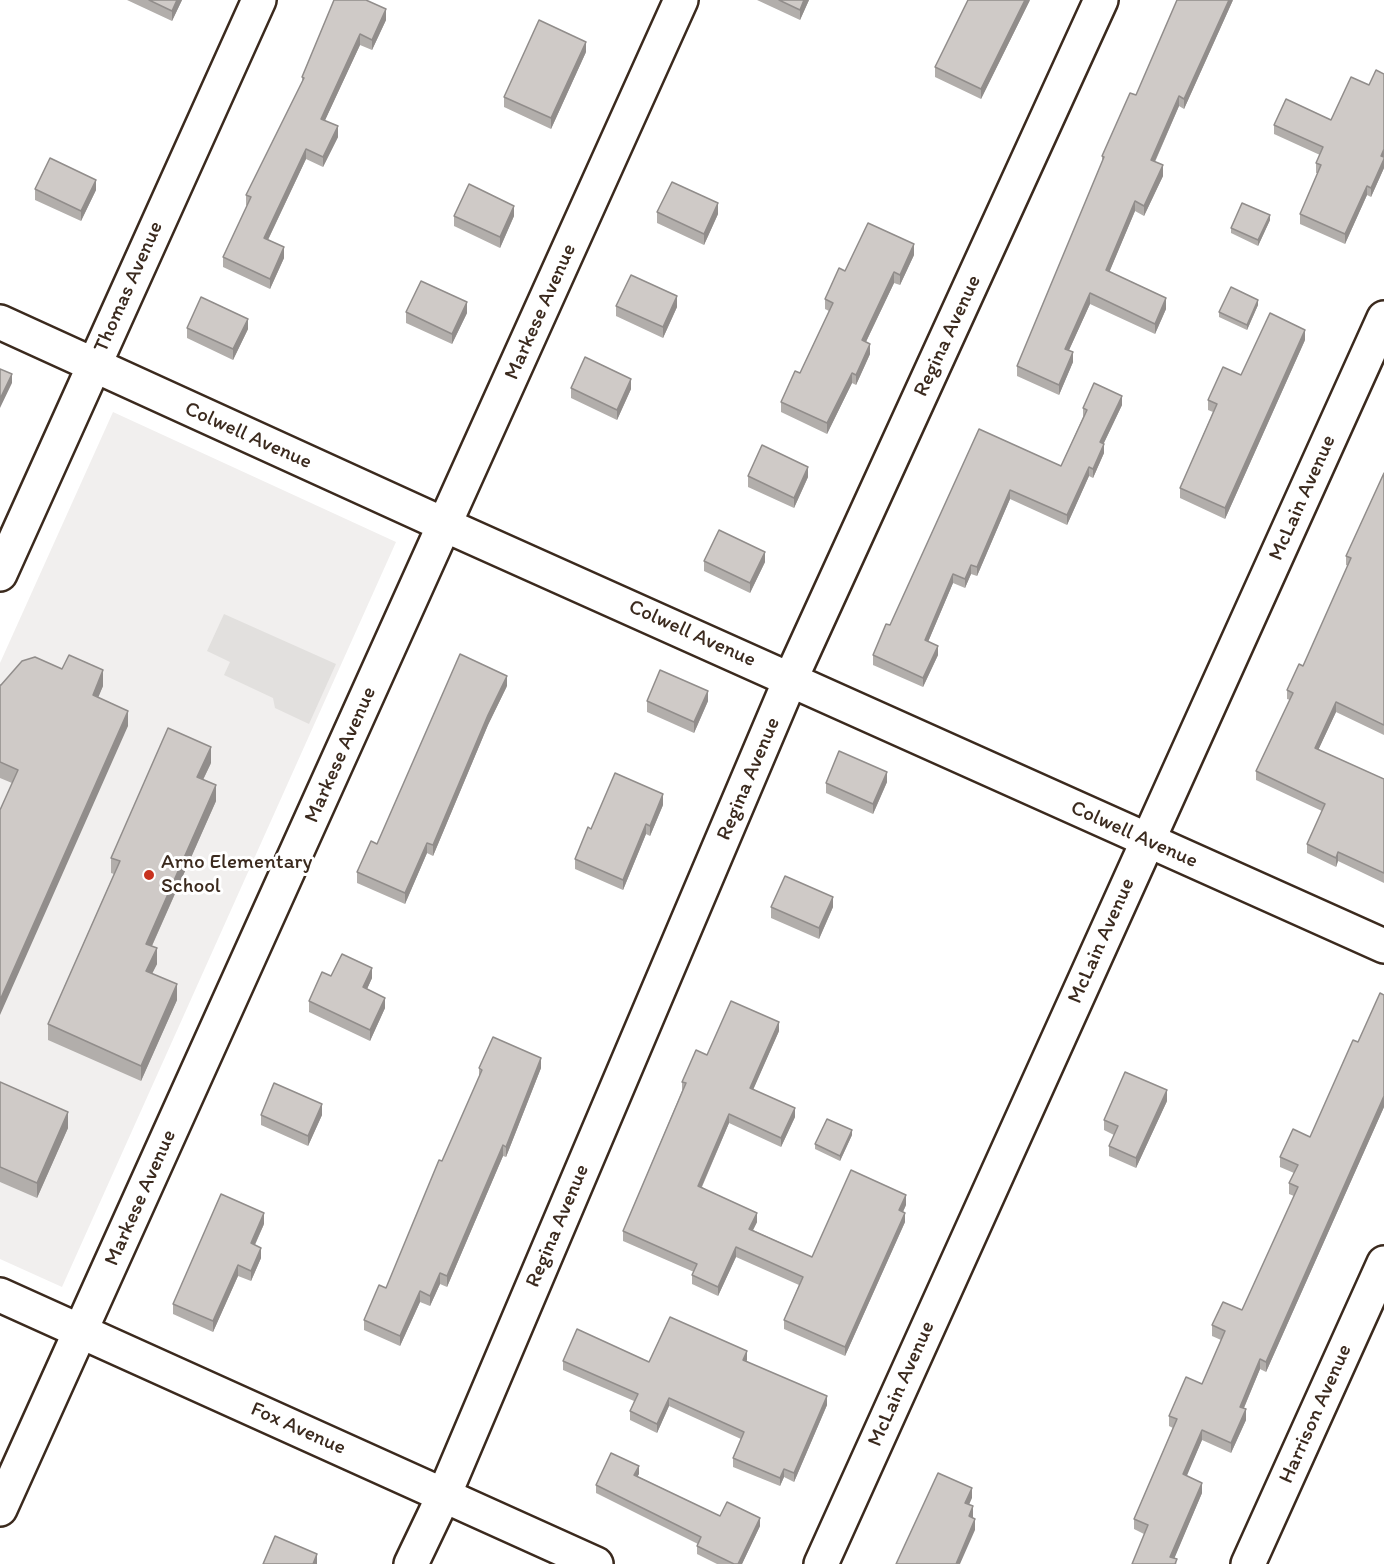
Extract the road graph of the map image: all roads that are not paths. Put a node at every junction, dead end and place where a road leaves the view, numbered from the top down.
1 (259, 0) edge
2 (681, 0) edge
3 (1101, 0) edge
4 (1384, 318) edge
5 (0, 322) edge
6 (95, 365) junction
7 (445, 525) junction
8 (0, 574) edge
9 (791, 678) junction
10 (1147, 841) junction
11 (1384, 946) edge
12 (1384, 1263) edge
13 (0, 1295) edge
14 (81, 1332) junction
15 (444, 1495) junction
16 (0, 1509) edge
17 (411, 1564) edge
18 (596, 1564) edge
19 (821, 1564) edge
20 (1248, 1564) edge

1 - 6 street, Thomas Avenue
2 - 7 street, Markese Avenue
3 - 9 street, Regina Avenue
4 - 10 street, McLain Avenue
5 - 6 street, Colwell Avenue
6 - 7 street, Colwell Avenue
6 - 8 street, Thomas Avenue
7 - 9 street, Colwell Avenue
7 - 14 street, Markese Avenue
9 - 10 street, Colwell Avenue
9 - 15 street, Regina Avenue
10 - 11 street, Colwell Avenue
10 - 19 street, McLain Avenue
12 - 20 street, Harrison Avenue
13 - 14 street, Fox Avenue
14 - 15 street, Fox Avenue
14 - 16 street, Markese Avenue
15 - 17 street, Regina Avenue
15 - 18 street, Fox Avenue

